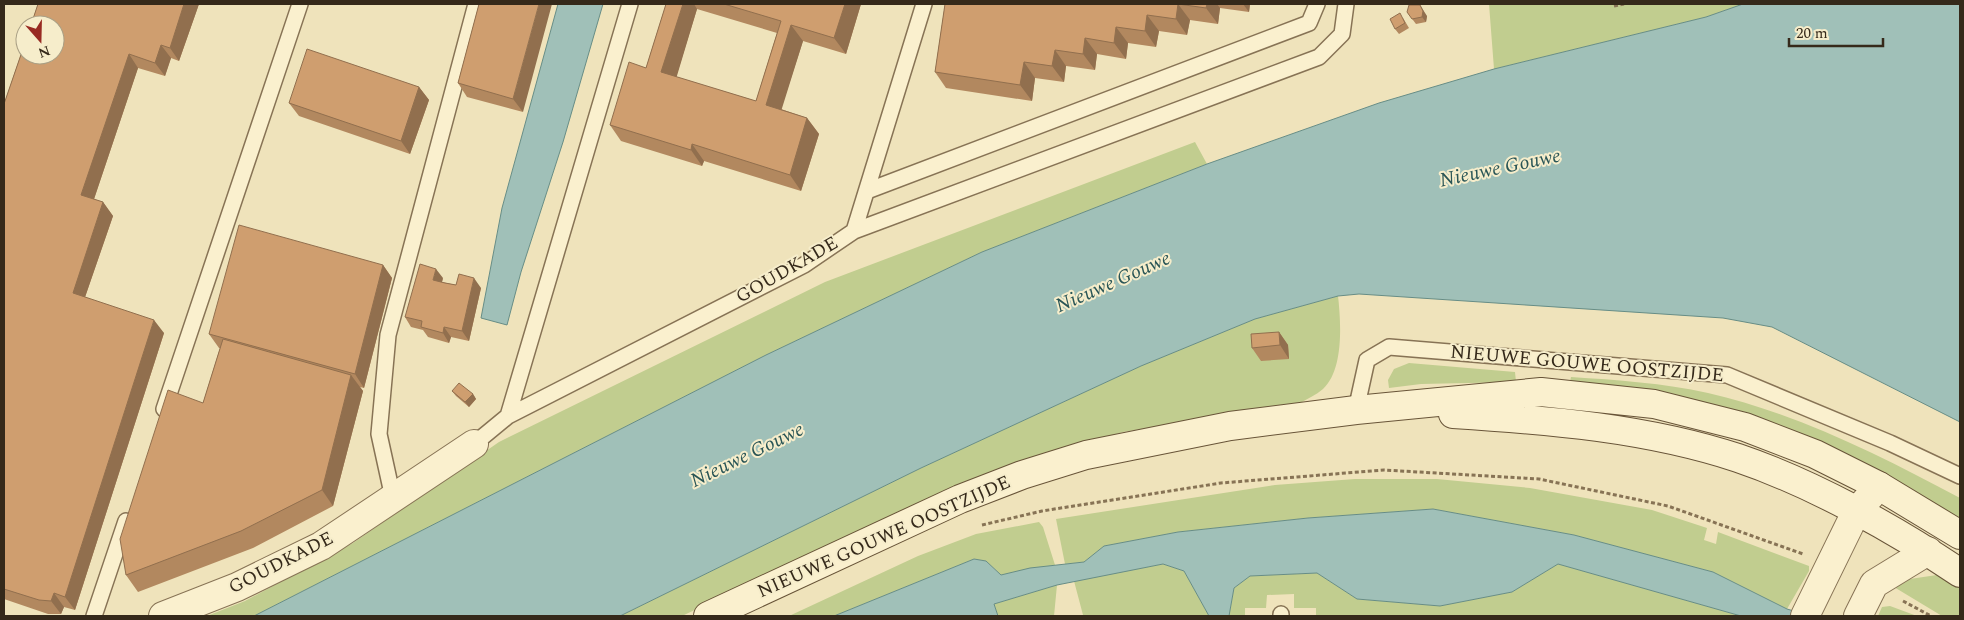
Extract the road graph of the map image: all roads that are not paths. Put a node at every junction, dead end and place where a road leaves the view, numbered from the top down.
1 (300, 4) edge
2 (476, 4) edge
3 (630, 4) edge
4 (924, 4) edge
5 (1317, 4) edge
6 (1346, 4) edge
7 (867, 191) junction
8 (854, 231) junction
9 (1366, 409) junction
10 (508, 416) junction
11 (157, 428) edge
12 (474, 444) joint
13 (1960, 476) edge
14 (1879, 486) junction
15 (393, 498) junction
16 (132, 503) edge
17 (1863, 515) junction
18 (1960, 535) edge
19 (1928, 551) junction
20 (1960, 573) edge
21 (1831, 576) junction
22 (1862, 608) edge
23 (94, 616) edge
24 (163, 616) edge
25 (708, 616) edge
26 (1805, 616) edge
27 (1822, 616) edge

1 - 11 lane
2 - 15 lane
3 - 10 lane
4 - 7 lane, GOUDKADE
5 - 7 lane
6 - 8 lane
7 - 8 lane, GOUDKADE
8 - 10 lane, GOUDKADE
9 - 13 lane, NIEUWE GOUWE OOSTZIJDE
9 - 14 main road, NIEUWE GOUWE OOSTZIJDE
9 - 17 main road, NIEUWE GOUWE OOSTZIJDE
9 - 25 main road, NIEUWE GOUWE OOSTZIJDE
10 - 12 lane, GOUDKADE
12 - 15 main road, GOUDKADE
14 - 17 main road
14 - 18 main road, NIEUWE GOUWE OOSTZIJDE
15 - 24 main road, GOUDKADE
16 - 23 lane
17 - 19 main road, NIEUWE GOUWE OOSTZIJDE
17 - 21 main road
19 - 20 main road, NIEUWE GOUWE OOSTZIJDE
19 - 22 main road
21 - 26 main road
21 - 27 main road

